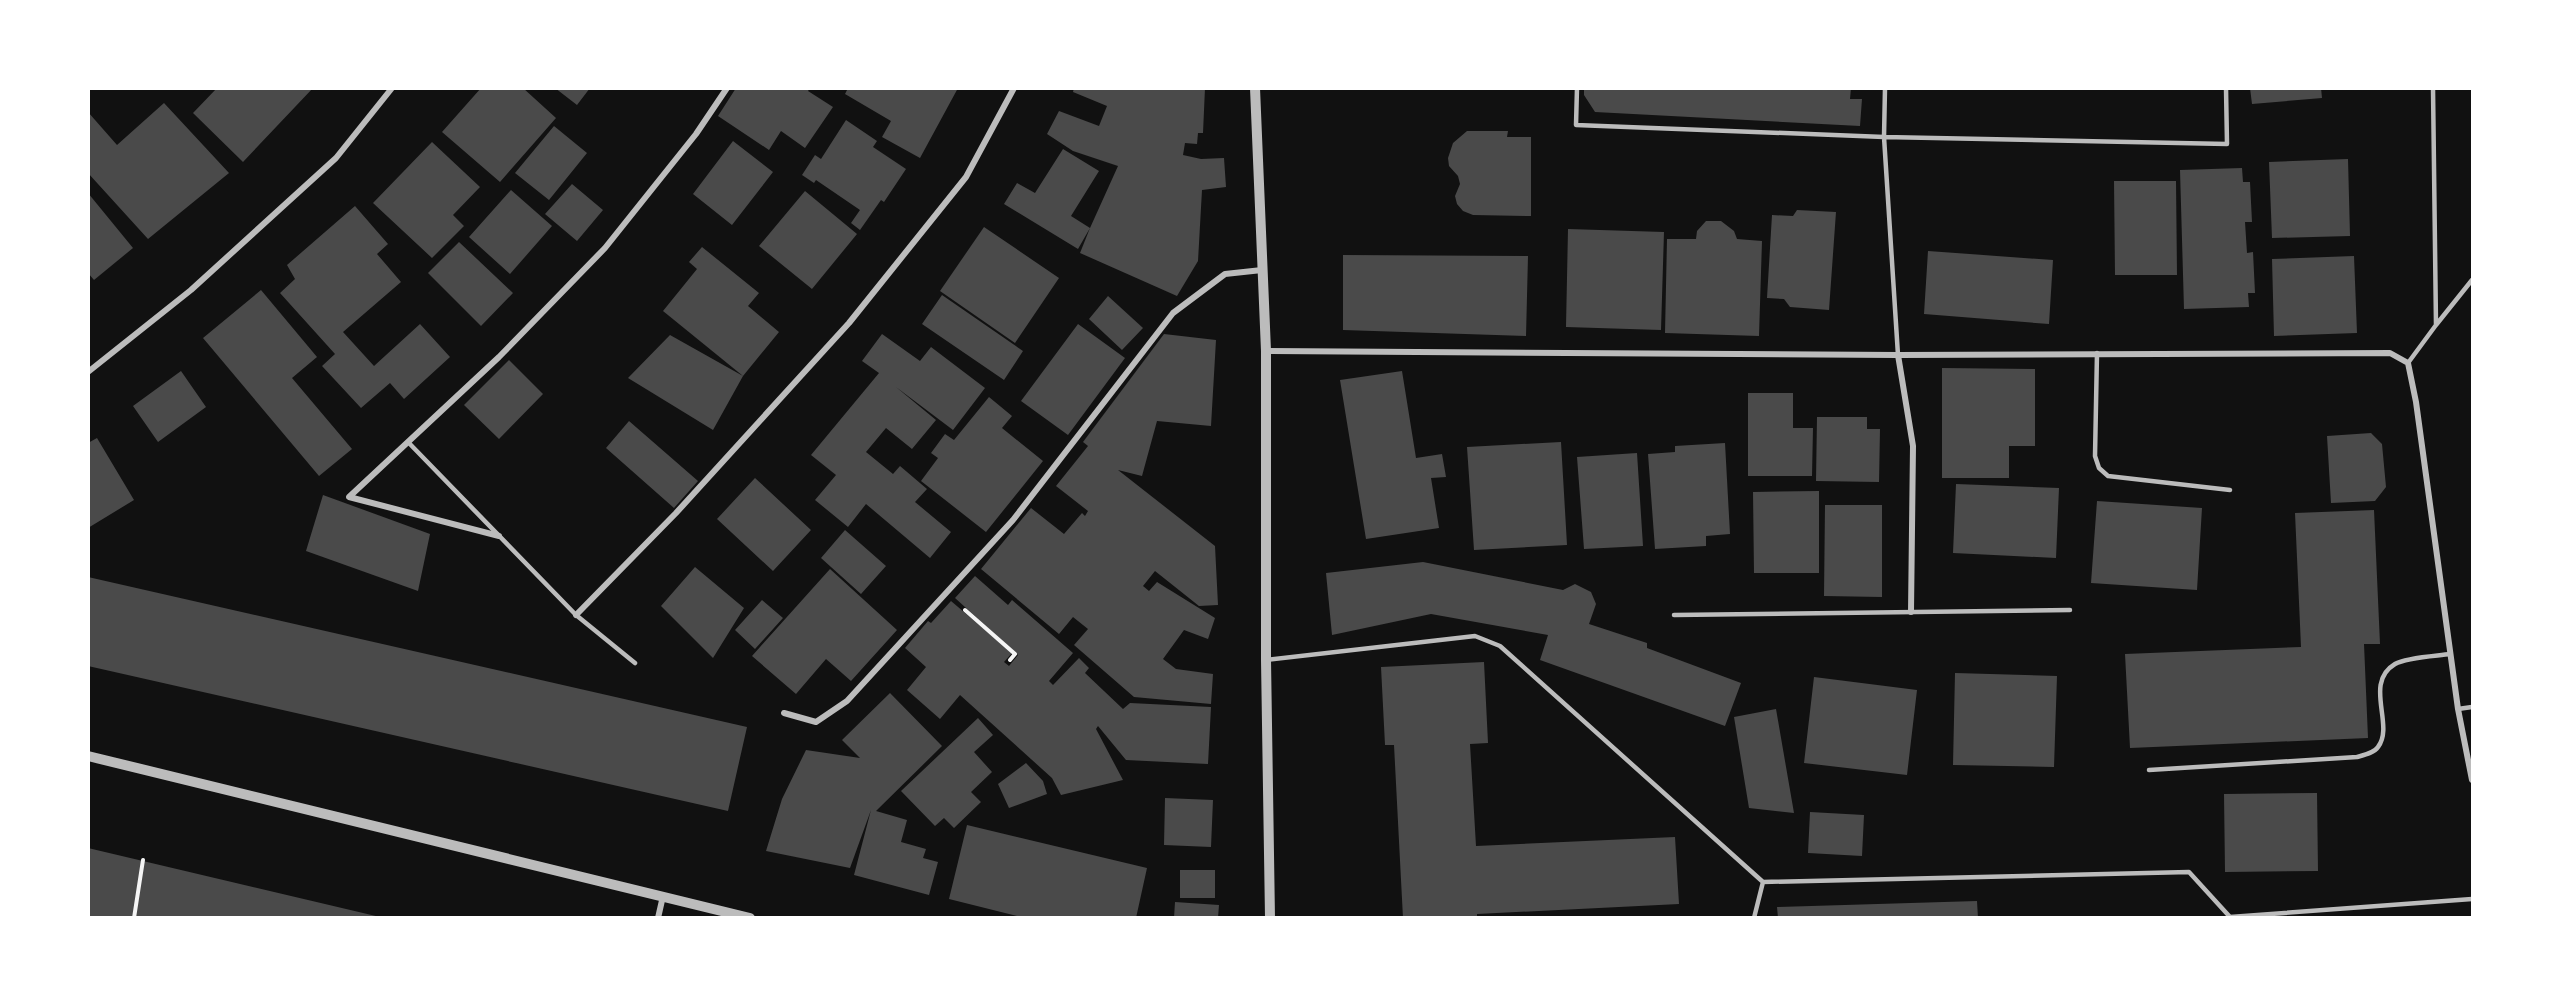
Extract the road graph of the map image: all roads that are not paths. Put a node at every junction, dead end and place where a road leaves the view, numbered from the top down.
1 (392, 88) edge
2 (727, 88) edge
3 (1014, 88) edge
4 (1255, 88) edge
5 (1577, 88) edge
6 (1886, 88) edge
7 (2226, 88) edge
8 (2433, 88) edge
9 (1884, 137) junction
10 (1262, 270) junction
11 (2472, 280) edge
12 (2436, 325) junction
13 (1266, 351) junction
14 (2097, 353) junction
15 (1898, 355) junction
16 (2408, 363) junction
17 (88, 372) edge
18 (408, 442) junction
19 (2230, 490) dead end
20 (499, 536) junction
21 (2070, 610) dead end
22 (1911, 612) junction
23 (576, 615) junction
24 (1674, 615) dead end
25 (2450, 654) junction
26 (1266, 660) junction
27 (635, 663) dead end
28 (2472, 707) edge
29 (2458, 709) junction
30 (784, 713) dead end
31 (88, 756) edge
32 (2149, 770) dead end
33 (2472, 780) edge
34 (1763, 882) junction
35 (663, 896) junction
36 (2472, 899) edge
37 (658, 918) edge
38 (750, 918) edge
39 (1270, 918) edge
40 (1754, 918) edge

1 - 17 street
2 - 18 street
3 - 23 street
4 - 10 street
5 - 9 lane
6 - 9 lane
7 - 9 lane
8 - 12 lane
9 - 15 lane
10 - 13 street
10 - 30 street
11 - 12 lane
12 - 16 lane
13 - 15 street
13 - 26 street
14 - 15 street
14 - 16 street
14 - 19 lane
15 - 22 street
16 - 25 street
18 - 20 lane
18 - 20 street
20 - 23 lane
21 - 22 lane
22 - 24 lane
23 - 27 lane
25 - 29 street
25 - 32 lane
26 - 34 lane
26 - 39 street
28 - 29 lane
29 - 33 street
31 - 35 street
34 - 36 lane
34 - 40 lane
35 - 37 street
35 - 38 street

